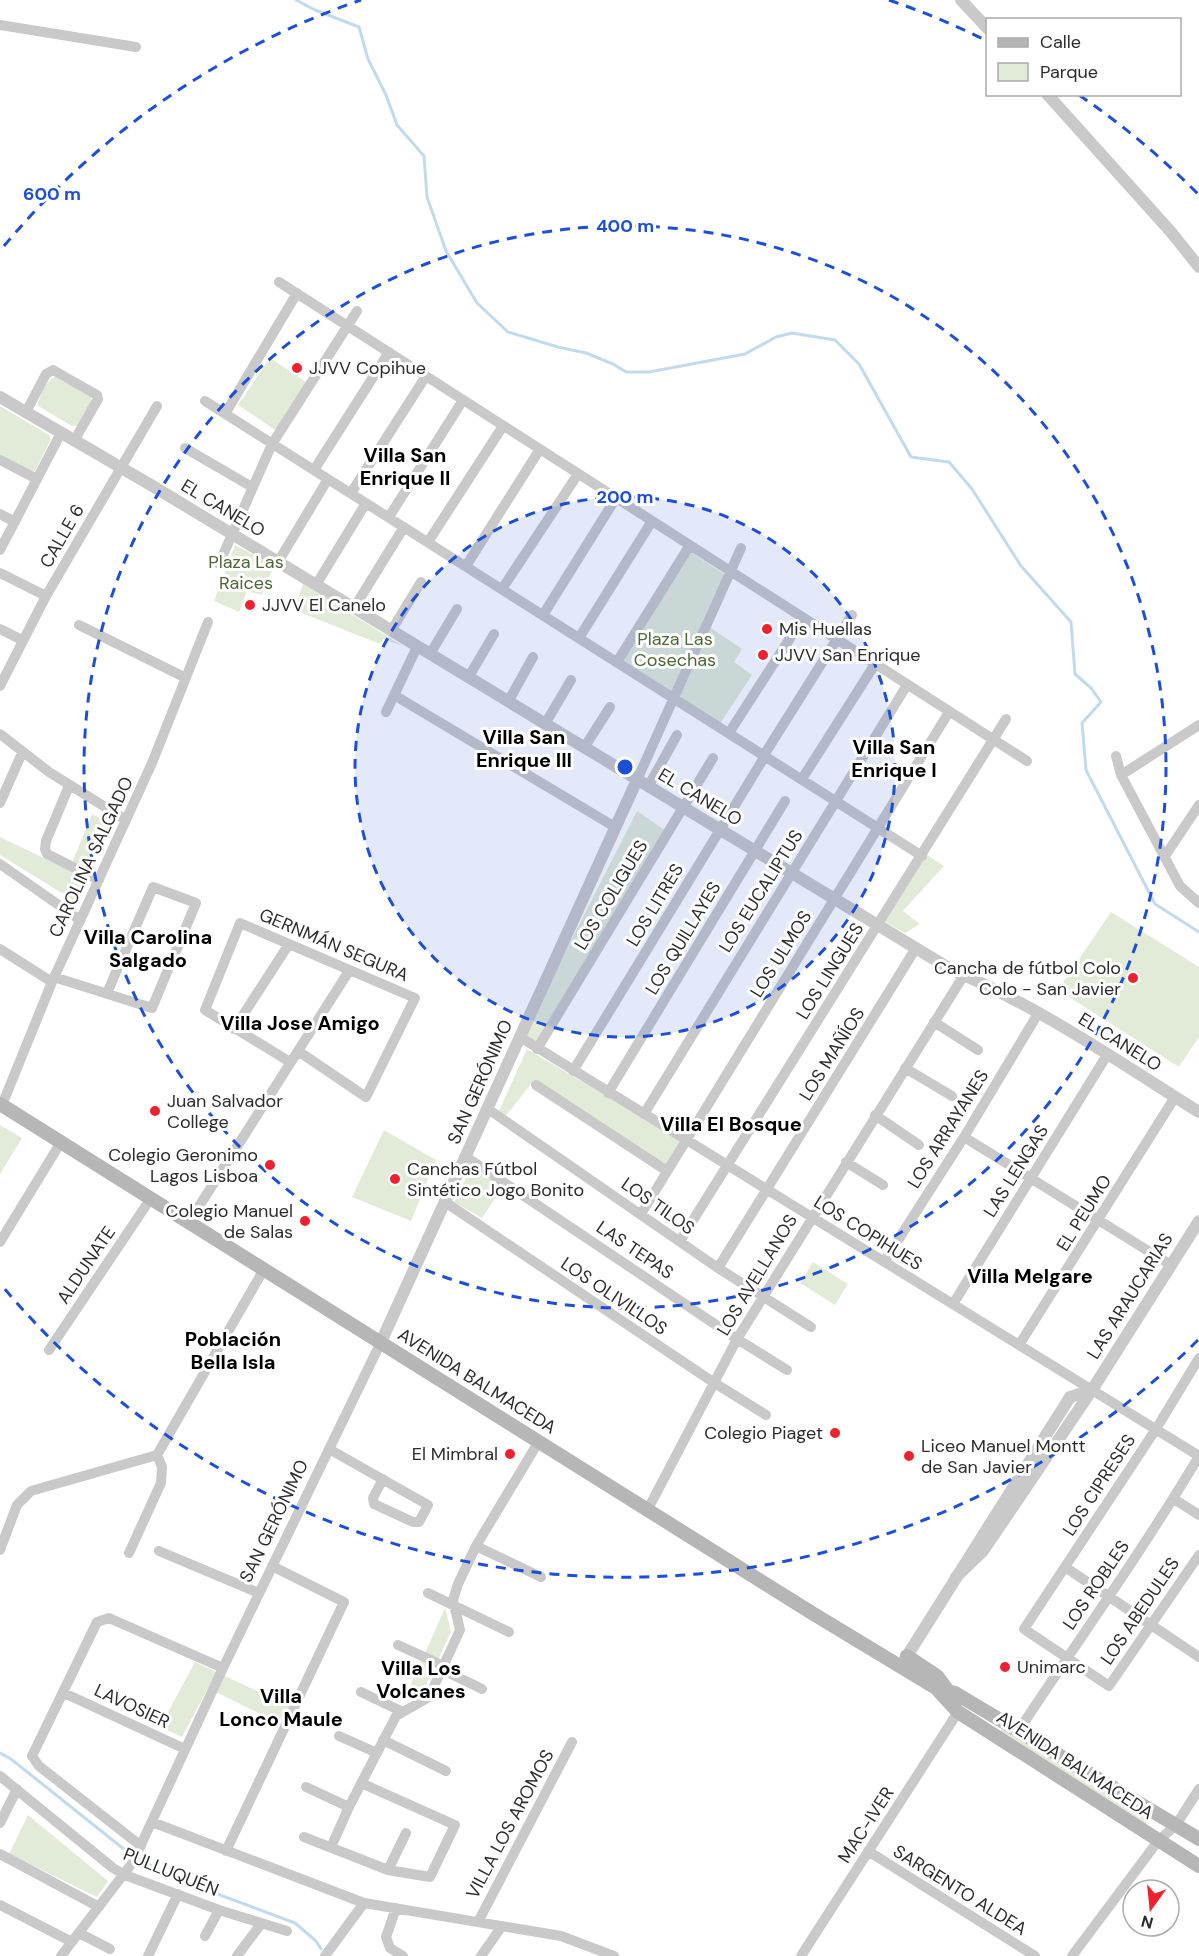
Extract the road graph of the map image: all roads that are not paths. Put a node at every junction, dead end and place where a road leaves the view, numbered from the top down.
1 (961, 0) edge
2 (0, 25) edge
3 (986, 28) edge
4 (136, 47) dead end
5 (1049, 96) edge
6 (1199, 267) edge
7 (279, 282) dead end
8 (297, 293) junction
9 (357, 311) dead end
10 (347, 326) junction
11 (389, 352) junction
12 (426, 376) junction
13 (0, 397) edge
14 (463, 400) junction
15 (205, 401) dead end
16 (157, 406) dead end
17 (26, 412) junction
18 (225, 414) junction
19 (503, 426) junction
20 (61, 433) junction
21 (74, 441) junction
22 (272, 444) junction
23 (185, 448) dead end
24 (540, 449) junction
25 (0, 460) edge
26 (121, 468) junction
27 (314, 470) junction
28 (578, 474) junction
29 (38, 479) junction
30 (328, 479) junction
31 (252, 487) junction
32 (351, 494) junction
33 (616, 498) junction
34 (366, 503) junction
35 (0, 514) edge
36 (389, 518) junction
37 (652, 521) junction
38 (15, 522) junction
39 (404, 527) junction
40 (232, 534) junction
41 (428, 542) junction
42 (690, 545) junction
43 (741, 548) dead end
44 (0, 550) edge
45 (278, 562) junction
46 (219, 564) dead end
47 (466, 566) junction
48 (731, 571) junction
49 (0, 573) edge
50 (421, 582) dead end
51 (316, 585) junction
52 (502, 589) junction
53 (46, 596) junction
54 (354, 608) junction
55 (457, 609) dead end
56 (543, 615) junction
57 (852, 615) dead end
58 (803, 618) junction
59 (208, 622) dead end
60 (79, 625) dead end
61 (0, 629) edge
62 (391, 631) junction
63 (495, 634) dead end
64 (579, 638) junction
65 (837, 639) junction
66 (22, 640) junction
67 (417, 646) junction
68 (430, 654) junction
69 (533, 657) dead end
70 (617, 662) junction
71 (875, 664) junction
72 (186, 678) junction
73 (468, 678) junction
74 (571, 680) dead end
75 (907, 685) junction
76 (0, 686) edge
77 (394, 695) junction
78 (674, 698) junction
79 (508, 702) junction
80 (610, 707) dead end
81 (386, 712) dead end
82 (949, 712) junction
83 (1006, 719) dead end
84 (544, 724) junction
85 (1199, 725) edge
86 (729, 733) junction
87 (0, 734) edge
88 (677, 735) dead end
89 (993, 740) junction
90 (584, 748) junction
91 (22, 753) junction
92 (764, 755) junction
93 (1116, 756) dead end
94 (713, 758) dead end
95 (1027, 761) dead end
96 (1120, 776) junction
97 (802, 779) junction
98 (637, 780) junction
99 (69, 786) junction
100 (648, 787) junction
101 (784, 801) dead end
102 (836, 801) junction
103 (0, 803) edge
104 (1199, 805) edge
105 (684, 808) junction
106 (126, 820) junction
107 (615, 827) junction
108 (878, 828) junction
109 (720, 830) junction
110 (755, 851) junction
111 (921, 856) junction
112 (1165, 856) junction
113 (0, 864) edge
114 (792, 873) junction
115 (99, 879) junction
116 (834, 899) junction
117 (1199, 903) edge
118 (80, 920) junction
119 (878, 925) junction
120 (289, 944) junction
121 (916, 948) junction
122 (0, 949) edge
123 (349, 971) junction
124 (964, 975) junction
125 (53, 980) junction
126 (107, 993) junction
127 (1039, 1012) junction
128 (934, 1022) junction
129 (234, 1029) junction
130 (520, 1037) junction
131 (537, 1049) junction
132 (978, 1050) dead end
133 (298, 1051) junction
134 (1107, 1055) junction
135 (290, 1062) junction
136 (905, 1068) junction
137 (573, 1071) junction
138 (536, 1085) dead end
139 (608, 1093) junction
140 (952, 1096) dead end
141 (1175, 1097) junction
142 (1, 1104) edge
143 (488, 1109) junction
144 (1199, 1112) edge
145 (644, 1114) junction
146 (875, 1115) junction
147 (964, 1137) junction
148 (686, 1140) junction
149 (61, 1142) junction
150 (919, 1145) dead end
151 (466, 1157) junction
152 (846, 1162) junction
153 (727, 1166) junction
154 (667, 1171) junction
155 (1031, 1177) junction
156 (883, 1185) dead end
157 (767, 1190) junction
158 (150, 1198) junction
159 (446, 1202) junction
160 (641, 1214) junction
161 (811, 1217) junction
162 (1099, 1221) junction
163 (1199, 1221) edge
164 (189, 1222) junction
165 (680, 1241) junction
166 (0, 1242) edge
167 (884, 1262) junction
168 (1171, 1265) junction
169 (718, 1268) junction
170 (264, 1269) junction
171 (763, 1298) junction
172 (953, 1304) junction
173 (811, 1327) dead end
174 (737, 1339) junction
175 (381, 1342) junction
176 (1019, 1345) junction
177 (49, 1350) dead end
178 (1199, 1358) edge
179 (787, 1370) dead end
180 (713, 1382) junction
181 (1092, 1390) junction
182 (766, 1415) dead end
183 (1156, 1429) junction
184 (539, 1441) junction
185 (329, 1449) junction
186 (157, 1455) junction
187 (1199, 1456) edge
188 (383, 1479) junction
189 (1174, 1499) junction
190 (648, 1509) junction
191 (1199, 1515) edge
192 (476, 1546) junction
193 (0, 1550) edge
194 (159, 1551) dead end
195 (129, 1553) dead end
196 (1199, 1555) edge
197 (272, 1566) junction
198 (1065, 1567) junction
199 (541, 1577) dead end
200 (259, 1593) junction
201 (428, 1593) dead end
202 (1109, 1597) junction
203 (454, 1605) junction
204 (1152, 1626) junction
205 (509, 1632) dead end
206 (398, 1645) dead end
207 (1199, 1657) edge
208 (1066, 1658) junction
209 (904, 1661) junction
210 (223, 1668) junction
211 (443, 1668) junction
212 (482, 1689) dead end
213 (942, 1689) junction
214 (361, 1692) dead end
215 (64, 1693) junction
216 (403, 1712) junction
217 (958, 1712) junction
218 (1019, 1730) junction
219 (339, 1736) dead end
220 (383, 1740) junction
221 (572, 1742) dead end
222 (185, 1749) junction
223 (377, 1753) junction
224 (446, 1771) dead end
225 (0, 1776) edge
226 (361, 1783) junction
227 (306, 1787) dead end
228 (1199, 1789) edge
229 (17, 1790) junction
230 (349, 1807) junction
231 (152, 1822) junction
232 (0, 1823) edge
233 (1176, 1825) junction
234 (406, 1833) dead end
235 (304, 1837) dead end
236 (1199, 1839) edge
237 (1158, 1841) junction
238 (331, 1847) junction
239 (139, 1848) junction
240 (226, 1851) junction
241 (868, 1851) junction
242 (0, 1854) edge
243 (1199, 1866) edge
244 (388, 1870) junction
245 (125, 1875) junction
246 (178, 1894) junction
247 (364, 1903) junction
248 (0, 1905) edge
249 (99, 1907) junction
250 (396, 1908) junction
251 (219, 1910) junction
252 (478, 1922) junction
253 (261, 1924) junction
254 (502, 1926) junction
255 (287, 1931) dead end
256 (79, 1933) junction
257 (205, 1936) dead end
258 (72, 1942) junction
259 (110, 1949) dead end
260 (61, 1956) edge
261 (148, 1956) edge
262 (237, 1956) edge
263 (325, 1956) edge
264 (403, 1956) edge
265 (481, 1956) edge
266 (614, 1956) edge
267 (801, 1956) edge
268 (1035, 1956) edge
269 (1072, 1956) edge

1 - 3 street
2 - 4 street
5 - 6 street
7 - 8 street
8 - 10 street
8 - 18 street
9 - 10 street
10 - 11 street
10 - 22 street
11 - 12 street
11 - 27 street
12 - 14 street
12 - 32 street
13 - 17 street, EL CANELO
14 - 19 street
14 - 36 street
15 - 18 street
16 - 26 street, CALLE 6
17 - 20 street, EL CANELO
17 - 21 street
18 - 22 street
19 - 24 street
19 - 41 street
20 - 21 street, EL CANELO
20 - 29 street
21 - 26 street, EL CANELO
22 - 27 street
22 - 31 street
23 - 31 street
24 - 28 street
24 - 47 street
25 - 29 street
26 - 40 street, EL CANELO
26 - 53 street, CALLE 6
27 - 30 street
28 - 33 street
28 - 52 street
29 - 38 street
30 - 32 street
30 - 45 street
31 - 40 street
32 - 34 street
33 - 37 street
33 - 56 street
34 - 36 street
34 - 51 street
35 - 38 street
36 - 39 street
37 - 42 street
37 - 64 street
38 - 44 street
39 - 41 street
39 - 54 street
40 - 45 street, EL CANELO
40 - 46 street
41 - 47 street
42 - 48 street
42 - 70 street
43 - 48 street, SAN GERÓNIMO
45 - 51 street, EL CANELO
47 - 52 street
48 - 58 street
48 - 78 street, SAN GERÓNIMO
49 - 53 street
50 - 62 street
51 - 54 street, EL CANELO
52 - 56 street
53 - 66 street, CALLE 6
54 - 62 street, EL CANELO
55 - 68 street
56 - 64 street
57 - 65 street, LOS LITRES
58 - 65 street
58 - 86 street
59 - 72 street, CAROLINA SALGADO
60 - 72 street
61 - 66 street
62 - 67 street, EL CANELO
63 - 73 street
64 - 70 street
65 - 71 street
65 - 92 street, LOS LITRES
66 - 76 street, CALLE 6
67 - 68 street, EL CANELO
67 - 77 street
68 - 73 street, EL CANELO
69 - 79 street
70 - 78 street
71 - 75 street
71 - 97 street
72 - 106 street, CAROLINA SALGADO
73 - 79 street, EL CANELO
74 - 84 street
75 - 82 street
75 - 102 street, LOS EUCALIPTUS
77 - 81 street
77 - 107 street
78 - 86 street
78 - 98 street, SAN GERÓNIMO
79 - 84 street, EL CANELO
80 - 90 street
82 - 89 street
82 - 108 street, LOS ULMOS
83 - 89 street, LOS LINGUES
84 - 90 street, EL CANELO
85 - 96 street
86 - 92 street
87 - 91 street
88 - 100 street
89 - 95 street
89 - 111 street, LOS LINGUES
90 - 98 street, EL CANELO
91 - 99 street
91 - 103 street
92 - 97 street
92 - 109 street, LOS LITRES
93 - 96 street
94 - 105 street, LOS COLIGUES
96 - 112 street
97 - 102 street
98 - 100 street, EL CANELO
98 - 107 street, SAN GERÓNIMO
99 - 106 street
99 - 115 street
100 - 105 street, EL CANELO
101 - 110 street, LOS QUILLAYES
102 - 108 street
102 - 114 street, LOS EUCALIPTUS
104 - 112 street
105 - 109 street, EL CANELO
105 - 131 street, LOS COLIGUES
106 - 115 street, CAROLINA SALGADO
107 - 130 street, SAN GERÓNIMO
108 - 111 street
108 - 116 street, LOS ULMOS
109 - 110 street, EL CANELO
109 - 137 street, LOS LITRES
110 - 114 street, EL CANELO
110 - 139 street, LOS QUILLAYES
111 - 119 street, LOS LINGUES
112 - 117 street
113 - 118 street
114 - 116 street, EL CANELO
114 - 145 street, LOS EUCALIPTUS
115 - 118 street, CAROLINA SALGADO
116 - 119 street, EL CANELO
116 - 148 street, LOS ULMOS
118 - 125 street, CAROLINA SALGADO
119 - 121 street, EL CANELO
119 - 153 street, LOS LINGUES
120 - 123 street, GERNMÁN SEGURA
120 - 129 street
120 - 129 street, GERNMÁN SEGURA
121 - 124 street, EL CANELO
121 - 157 street, LOS MAÑÍOS
122 - 125 street
123 - 133 street
123 - 133 street, GERNMÁN SEGURA
124 - 127 street, EL CANELO
124 - 128 street, LOS AVELLANOS
125 - 126 street
125 - 142 street, CAROLINA SALGADO
126 - 126 street
127 - 134 street, EL CANELO
127 - 147 street, LOS ARRAYANES
128 - 132 street
128 - 136 street, LOS AVELLANOS
129 - 135 street
130 - 131 street, LOS COPIHUES
130 - 143 street, SAN GERÓNIMO
131 - 137 street, LOS COPIHUES
133 - 135 street
134 - 141 street, EL CANELO
134 - 155 street, LAS LENGAS
135 - 164 street
136 - 140 street
136 - 146 street, LOS AVELLANOS
137 - 139 street, LOS COPIHUES
138 - 154 street
139 - 145 street, LOS COPIHUES
141 - 144 street, EL CANELO
141 - 162 street, EL PEUMO
142 - 149 main road, AVENIDA BALMACEDA
143 - 151 street, SAN GERÓNIMO
143 - 160 street, LOS TILOS
145 - 148 street, LOS COPIHUES
146 - 150 street
146 - 152 street, LOS AVELLANOS
147 - 155 street
147 - 167 street, LOS ARRAYANES
148 - 153 street, LOS COPIHUES
148 - 154 street, LOS ULMOS
149 - 158 main road, AVENIDA BALMACEDA
149 - 166 street
151 - 159 street, SAN GERÓNIMO
151 - 174 street, LAS TEPAS
152 - 156 street
152 - 161 street, LOS AVELLANOS
153 - 157 street, LOS COPIHUES
153 - 165 street, LOS LINGUES
154 - 160 street, LOS ULMOS
155 - 162 street
155 - 172 street, LAS LENGAS
157 - 161 street, LOS COPIHUES
157 - 169 street, LOS MAÑÍOS
158 - 164 main road, AVENIDA BALMACEDA
158 - 177 street, ALDUNATE
159 - 175 street, SAN GERÓNIMO
159 - 180 street, LOS OLIVILLOS
160 - 165 street, LOS TILOS
161 - 167 street, LOS COPIHUES
161 - 171 street, LOS AVELLANOS
162 - 168 street
162 - 176 street, EL PEUMO
163 - 168 street, LAS ARAUCARIAS
164 - 170 main road, AVENIDA BALMACEDA
165 - 169 street, LOS TILOS
167 - 172 street, LOS COPIHUES
168 - 181 street, LAS ARAUCARIAS
169 - 171 street, LOS TILOS
170 - 175 main road, AVENIDA BALMACEDA
170 - 186 street
171 - 173 street, LOS TILOS
171 - 174 street, LOS AVELLANOS
172 - 176 street, LOS COPIHUES
174 - 179 street, LAS TEPAS
174 - 180 street, LOS AVELLANOS
175 - 184 main road, AVENIDA BALMACEDA
175 - 185 street, SAN GERÓNIMO
176 - 181 street, LOS COPIHUES
178 - 183 street, LOS CIPRESES
180 - 182 street, LOS OLIVILLOS
180 - 190 street, LOS AVELLANOS
181 - 183 street, LOS COPIHUES
181 - 209 street, LAS ARAUCARIAS
183 - 187 street, LOS COPIHUES
183 - 198 street, LOS CIPRESES
184 - 190 main road, AVENIDA BALMACEDA
184 - 192 street
185 - 188 street
185 - 197 street, SAN GERÓNIMO
186 - 193 street
186 - 195 street
187 - 189 street, LOS ROBLES
188 - 188 street
189 - 191 street
189 - 202 street, LOS ROBLES
190 - 209 main road, AVENIDA BALMACEDA
192 - 199 street
192 - 203 street
194 - 200 street
196 - 204 street, LOS ABEDULES
197 - 200 street, SAN GERÓNIMO
197 - 240 street
198 - 202 street
198 - 208 street, LOS CIPRESES
200 - 210 street, SAN GERÓNIMO
201 - 203 street
202 - 204 street
202 - 208 street, LOS ROBLES
203 - 205 street
203 - 211 street
204 - 207 street
204 - 208 street, LOS ABEDULES
206 - 211 street
208 - 218 street, LOS ROBLES
209 - 213 main road, AVENIDA BALMACEDA
210 - 215 street
210 - 222 street, SAN GERÓNIMO
211 - 212 street
211 - 216 street
213 - 217 main road, AVENIDA BALMACEDA
213 - 218 main road, AVENIDA BALMACEDA
214 - 216 street
215 - 222 street, LAVOSIER
215 - 239 street
216 - 220 street
217 - 237 main road, AVENIDA BALMACEDA
217 - 241 street, MAC-IVER
218 - 233 main road, AVENIDA BALMACEDA
219 - 223 street
220 - 223 street
220 - 224 street
221 - 252 street, VILLA LOS AROMOS
222 - 231 street, SAN GERÓNIMO
223 - 226 street
225 - 229 street, PULLUQUÉN
226 - 230 street
226 - 244 street
227 - 230 street
228 - 233 street
229 - 232 street
229 - 245 street, PULLUQUÉN
230 - 238 street
231 - 239 street, SAN GERÓNIMO
231 - 240 street
233 - 236 main road, AVENIDA BALMACEDA
233 - 237 street
234 - 244 street
235 - 238 street
237 - 243 main road, AVENIDA BALMACEDA
237 - 269 street
238 - 244 street
239 - 245 street, SAN GERÓNIMO
240 - 247 street
241 - 267 street, MAC-IVER
241 - 268 street, SARGENTO ALDEA
242 - 249 street
245 - 246 street, PULLUQUÉN
245 - 249 street, SAN GERÓNIMO
246 - 251 street, PULLUQUÉN
246 - 261 street
247 - 250 street
247 - 263 street
248 - 258 street
249 - 256 street, SAN GERÓNIMO
250 - 252 street
250 - 264 street
251 - 253 street, PULLUQUÉN
251 - 257 street
252 - 254 street
253 - 255 street, PULLUQUÉN
253 - 262 street
254 - 265 street
254 - 266 street
256 - 258 street, SAN GERÓNIMO
256 - 259 street
258 - 260 street, SAN GERÓNIMO

